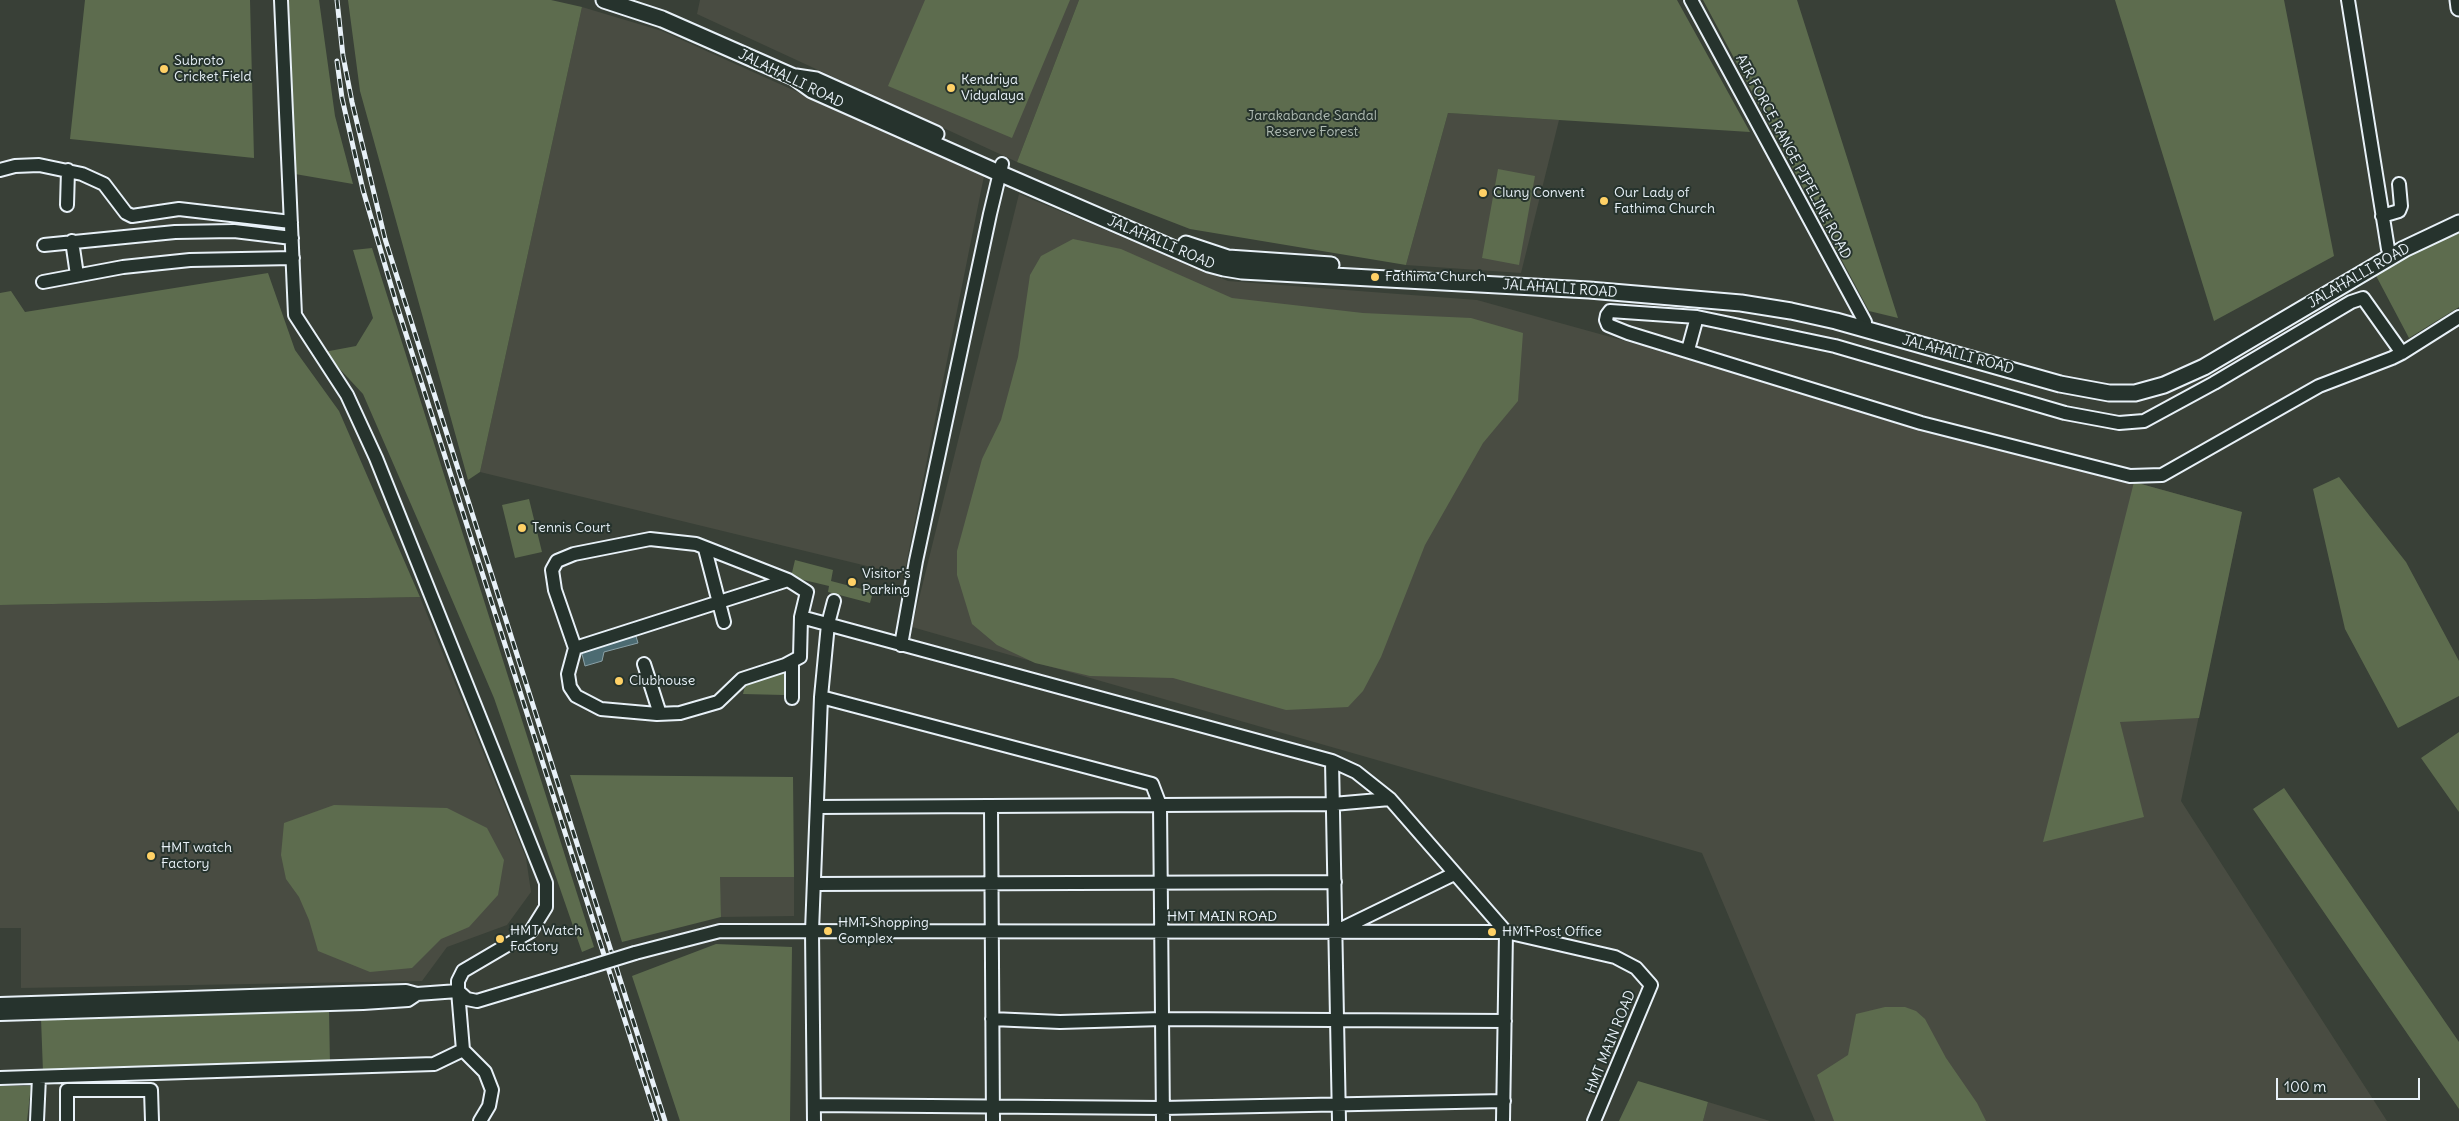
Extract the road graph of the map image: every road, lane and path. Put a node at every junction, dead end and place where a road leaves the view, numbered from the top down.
1 (281, 0) edge
2 (604, 0) edge
3 (1691, 0) edge
4 (2348, 0) edge
5 (1001, 168) junction
6 (0, 170) edge
7 (68, 170) junction
8 (2399, 184) dead end
9 (67, 205) dead end
10 (2459, 213) edge
11 (2382, 216) junction
12 (291, 222) junction
13 (2459, 223) edge
14 (292, 238) junction
15 (72, 241) junction
16 (44, 245) dead end
17 (2388, 249) junction
18 (293, 258) junction
19 (77, 275) junction
20 (43, 282) dead end
21 (2459, 310) edge
22 (1696, 316) junction
23 (2459, 317) edge
24 (1865, 326) junction
25 (1688, 350) junction
26 (2397, 353) junction
27 (2374, 361) dead end
28 (705, 549) junction
29 (788, 580) junction
30 (719, 602) junction
31 (834, 602) dead end
32 (801, 617) junction
33 (724, 622) dead end
34 (828, 624) junction
35 (901, 645) junction
36 (575, 648) junction
37 (792, 662) junction
38 (644, 664) dead end
39 (821, 697) junction
40 (792, 698) dead end
41 (660, 714) junction
42 (1332, 761) junction
43 (1390, 799) junction
44 (1333, 804) junction
45 (1160, 805) junction
46 (991, 806) junction
47 (817, 807) junction
48 (1454, 874) junction
49 (1160, 882) junction
50 (1335, 882) junction
51 (991, 883) junction
52 (814, 884) junction
53 (812, 931) junction
54 (1336, 931) junction
55 (991, 932) junction
56 (1160, 932) junction
57 (1506, 932) junction
58 (458, 991) junction
59 (417, 994) junction
60 (0, 1004) edge
61 (0, 1014) edge
62 (992, 1019) junction
63 (1162, 1019) junction
64 (1505, 1021) junction
65 (1338, 1022) junction
66 (463, 1050) junction
67 (39, 1077) junction
68 (0, 1078) edge
69 (1504, 1101) junction
70 (814, 1105) junction
71 (1339, 1105) junction
72 (992, 1107) junction
73 (1162, 1108) junction
74 (36, 1121) edge
75 (68, 1121) edge
76 (152, 1121) edge
77 (480, 1121) edge
78 (814, 1121) edge
79 (993, 1121) edge
80 (1163, 1121) edge
81 (1339, 1121) edge
82 (1503, 1121) edge
83 (1594, 1121) edge

1 - 12 street
2 - 5 main road, JALAHALLI ROAD
3 - 24 street, AIR FORCE RANGE PIPELINE ROAD
4 - 11 street
5 - 24 main road, JALAHALLI ROAD
5 - 35 street
6 - 7 street
7 - 9 street
7 - 12 street
8 - 11 street
10 - 17 main road, JALAHALLI ROAD
11 - 17 street
12 - 14 street
13 - 24 main road, JALAHALLI ROAD
14 - 15 street
14 - 18 street
15 - 16 street
15 - 19 street
17 - 24 main road, JALAHALLI ROAD
18 - 19 street
18 - 58 street
19 - 20 street
21 - 26 street
22 - 25 street
22 - 25 street
22 - 26 street
23 - 26 street
25 - 26 street
26 - 27 street
28 - 29 street
28 - 30 street
28 - 36 street
29 - 30 street
29 - 32 street
30 - 33 street
30 - 36 street
31 - 34 street
32 - 34 street
32 - 37 street
34 - 35 street
34 - 39 street
35 - 42 street
36 - 41 street
37 - 40 street
37 - 41 street
38 - 41 street
39 - 45 street
39 - 47 street
42 - 43 street
42 - 44 street
43 - 44 street
43 - 48 street
44 - 45 street
44 - 50 street
45 - 46 street
45 - 49 street
46 - 47 street
46 - 51 street
47 - 52 street
48 - 54 street
48 - 57 street
49 - 50 street
49 - 51 street
49 - 56 street
50 - 54 street
51 - 52 street
51 - 55 street
52 - 53 street
53 - 55 street, HMT MAIN ROAD
53 - 58 street, HMT MAIN ROAD, bridge
53 - 70 street
54 - 56 street, HMT MAIN ROAD
54 - 57 street, HMT MAIN ROAD
54 - 65 street
55 - 56 street, HMT MAIN ROAD
55 - 62 street
56 - 63 street
57 - 64 street
57 - 83 street, HMT MAIN ROAD
58 - 59 street
58 - 66 street
59 - 60 street
59 - 61 street
62 - 63 street
62 - 72 street
63 - 65 street
63 - 73 street
64 - 65 street
64 - 69 street
65 - 71 street
66 - 67 street
66 - 77 street
67 - 68 street
67 - 74 street
69 - 71 street
69 - 82 street
70 - 72 street
70 - 78 street
71 - 73 street
71 - 81 street
72 - 73 street
72 - 79 street
73 - 80 street
75 - 76 street

